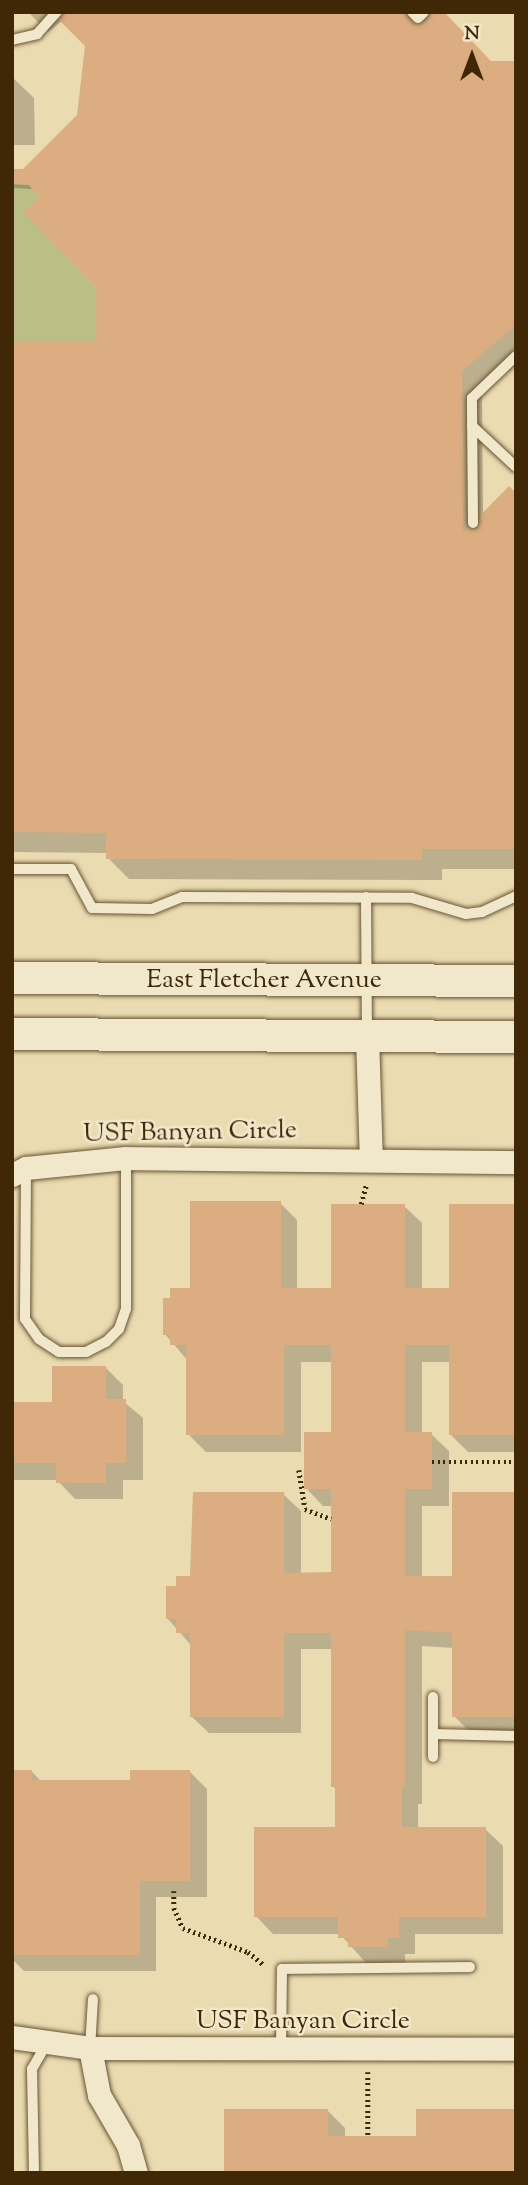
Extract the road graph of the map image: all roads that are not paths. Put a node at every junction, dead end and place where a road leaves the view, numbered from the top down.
1 (57, 12) edge
2 (412, 12) edge
3 (424, 12) edge
4 (12, 40) edge
5 (516, 356) edge
6 (472, 426) junction
7 (516, 467) edge
8 (473, 523) dead end
9 (12, 869) edge
10 (516, 896) edge
11 (366, 897) junction
12 (12, 978) edge
13 (366, 981) junction
14 (516, 982) edge
15 (12, 1034) edge
16 (367, 1036) junction
17 (516, 1037) edge
18 (127, 1158) junction
19 (371, 1160) junction
20 (516, 1162) edge
21 (19, 1172) edge
22 (433, 1697) dead end
23 (433, 1734) junction
24 (516, 1736) edge
25 (433, 1757) dead end
26 (470, 1967) dead end
27 (93, 1998) dead end
28 (12, 2037) edge
29 (48, 2041) junction
30 (90, 2048) junction
31 (281, 2049) junction
32 (516, 2049) edge
33 (34, 2173) edge
34 (136, 2173) edge

1 - 4 lane
2 - 3 lane
5 - 6 lane
6 - 7 lane
6 - 8 lane
9 - 11 lane
10 - 11 lane
11 - 13 lane
12 - 13 main road, East Fletcher Avenue
13 - 14 main road, East Fletcher Avenue
13 - 16 lane
15 - 16 main road, East Fletcher Avenue
16 - 17 main road, East Fletcher Avenue
16 - 19 street
18 - 19 street, USF Banyan Circle
18 - 21 street, USF Banyan Circle
18 - 21 lane
19 - 20 street, USF Banyan Circle
22 - 23 lane
23 - 24 lane
23 - 25 lane
26 - 31 lane
27 - 30 lane
28 - 29 street, USF Banyan Circle
29 - 30 street, USF Banyan Circle
29 - 33 lane
30 - 31 street, USF Banyan Circle
30 - 34 street
31 - 32 street, USF Banyan Circle

